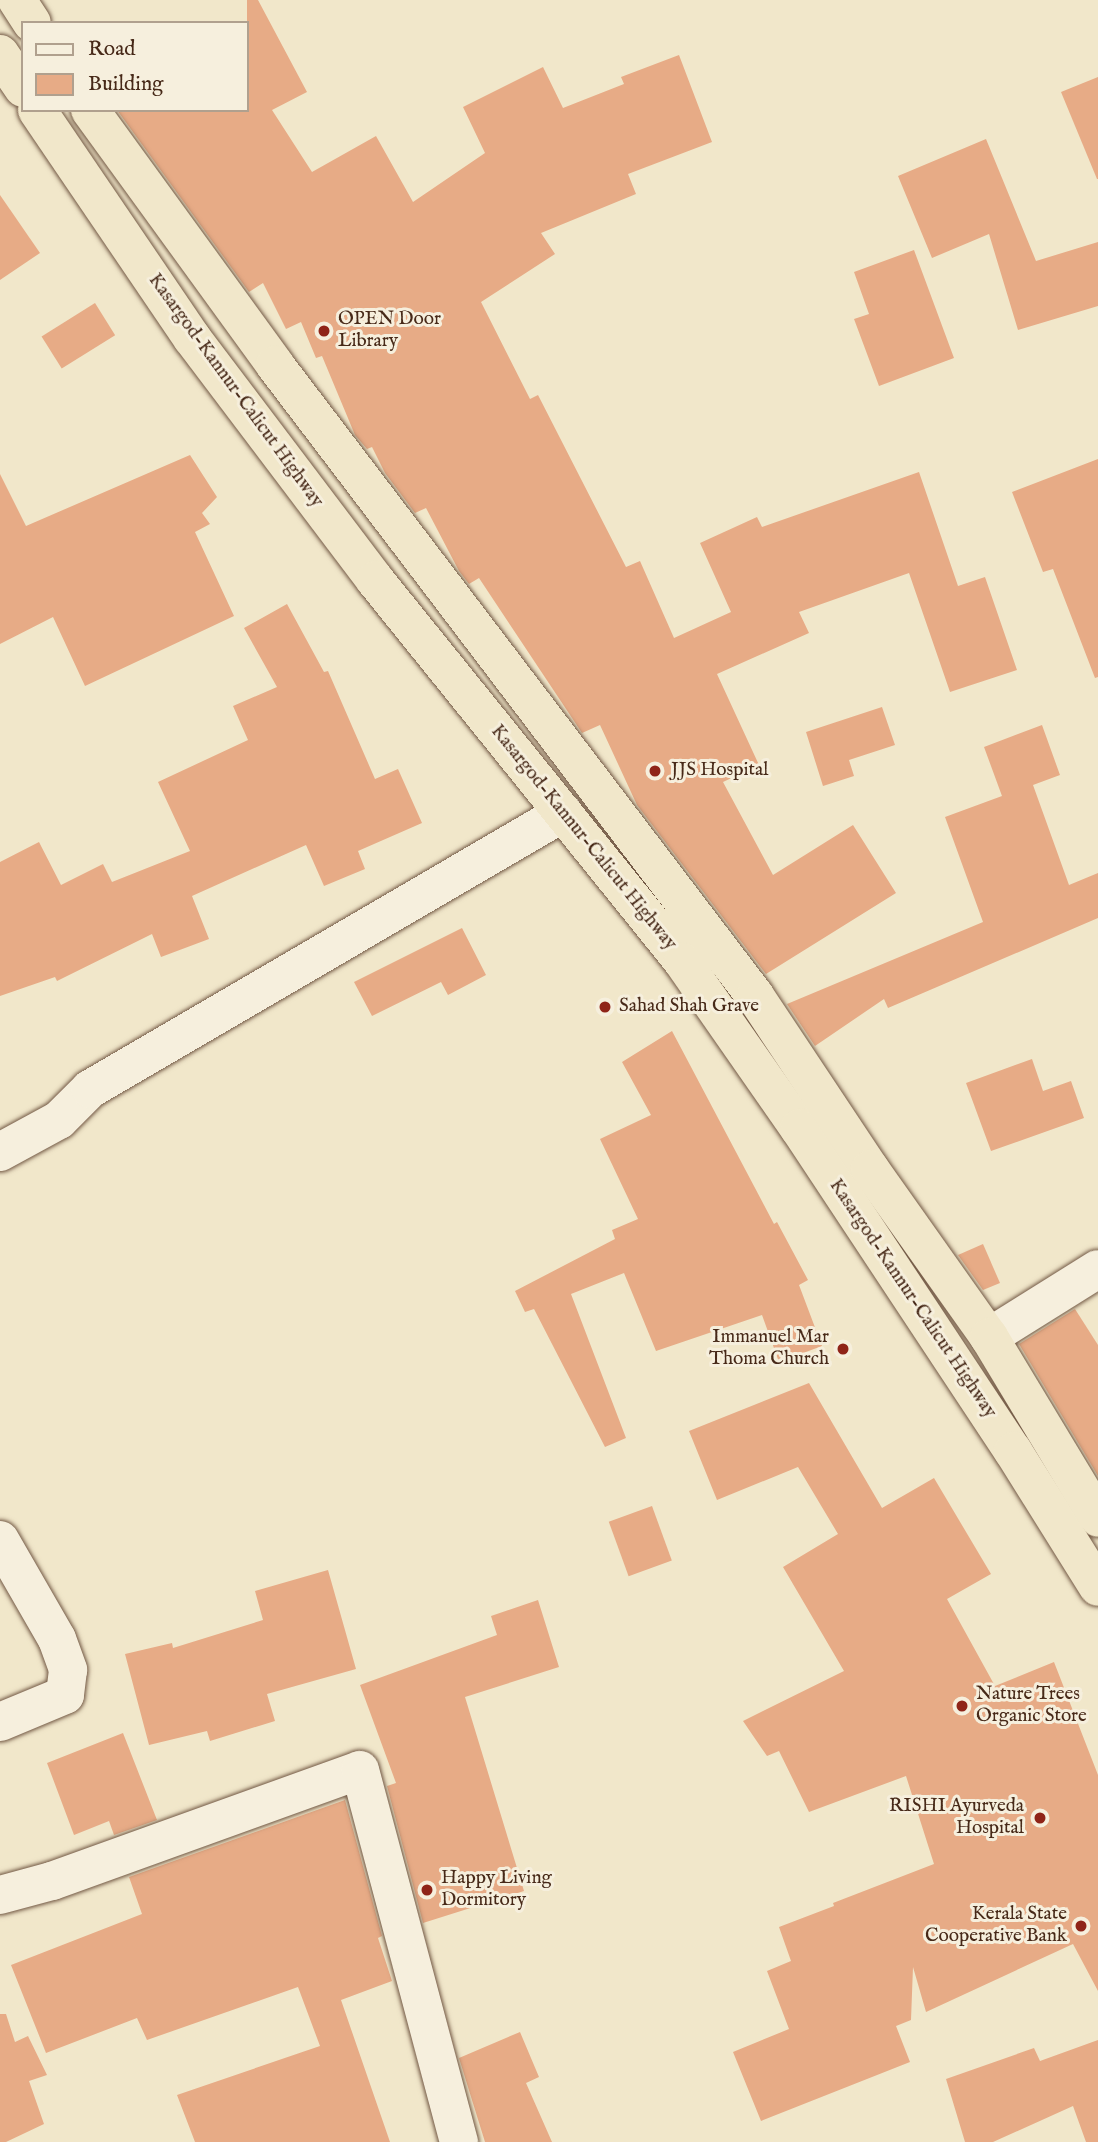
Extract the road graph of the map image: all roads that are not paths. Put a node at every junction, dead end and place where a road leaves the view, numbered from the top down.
1 (17, 0) edge
2 (31, 21) edge
3 (0, 54) edge
4 (21, 85) edge
5 (38, 112) edge
6 (91, 112) edge
7 (563, 813) junction
8 (0, 1152) edge
9 (1098, 1269) edge
10 (989, 1337) junction
11 (1098, 1518) edge
12 (0, 1540) edge
13 (1098, 1587) edge
14 (0, 1722) edge
15 (0, 1895) edge
16 (459, 2142) edge

1 - 2 highway
3 - 4 highway
5 - 7 highway, Kasargod-Kannur-Calicut Highway
6 - 10 highway, Kasargod-Kannur-Calicut Highway
7 - 8 street
7 - 13 highway, Kasargod-Kannur-Calicut Highway
9 - 10 street
10 - 11 highway, Kasargod-Kannur-Calicut Highway
12 - 14 street
15 - 16 street

